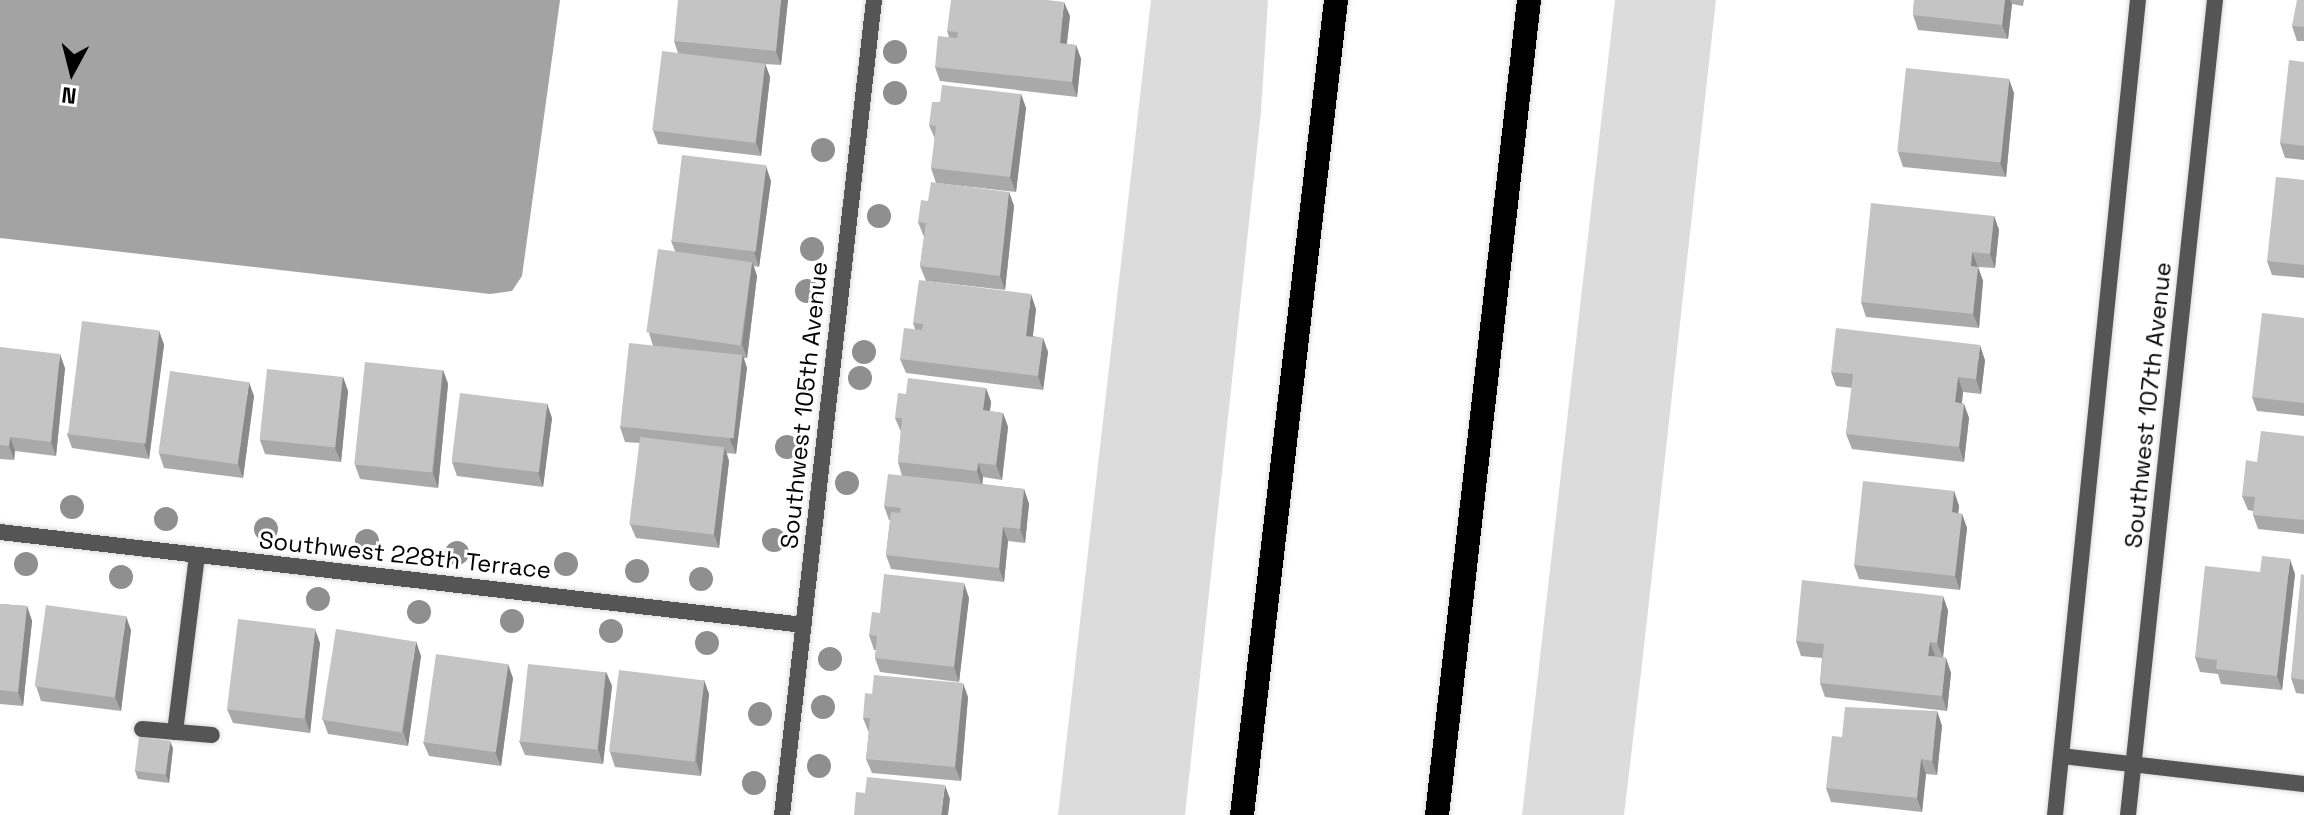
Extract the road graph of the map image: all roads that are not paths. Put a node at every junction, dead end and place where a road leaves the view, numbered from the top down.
1 (874, 0) edge
2 (1336, 0) edge
3 (1529, 0) edge
4 (2138, 0) edge
5 (2215, 0) edge
6 (0, 532) edge
7 (197, 555) junction
8 (804, 625) junction
9 (142, 729) dead end
10 (175, 732) junction
11 (212, 735) dead end
12 (2062, 756) junction
13 (2133, 764) junction
14 (2304, 784) edge
15 (782, 815) edge
16 (1242, 815) edge
17 (1437, 815) edge
18 (2055, 815) edge
19 (2128, 815) edge

1 - 8 street, Southwest 105th Avenue
2 - 16 highway
3 - 17 highway
4 - 12 street
5 - 13 street, Southwest 107th Avenue
6 - 7 street, Southwest 228th Terrace
7 - 8 street, Southwest 228th Terrace
7 - 10 street
8 - 15 street, Southwest 105th Avenue
9 - 10 street
10 - 11 street
12 - 13 street
12 - 18 street
13 - 14 street
13 - 19 street, Southwest 107th Avenue

